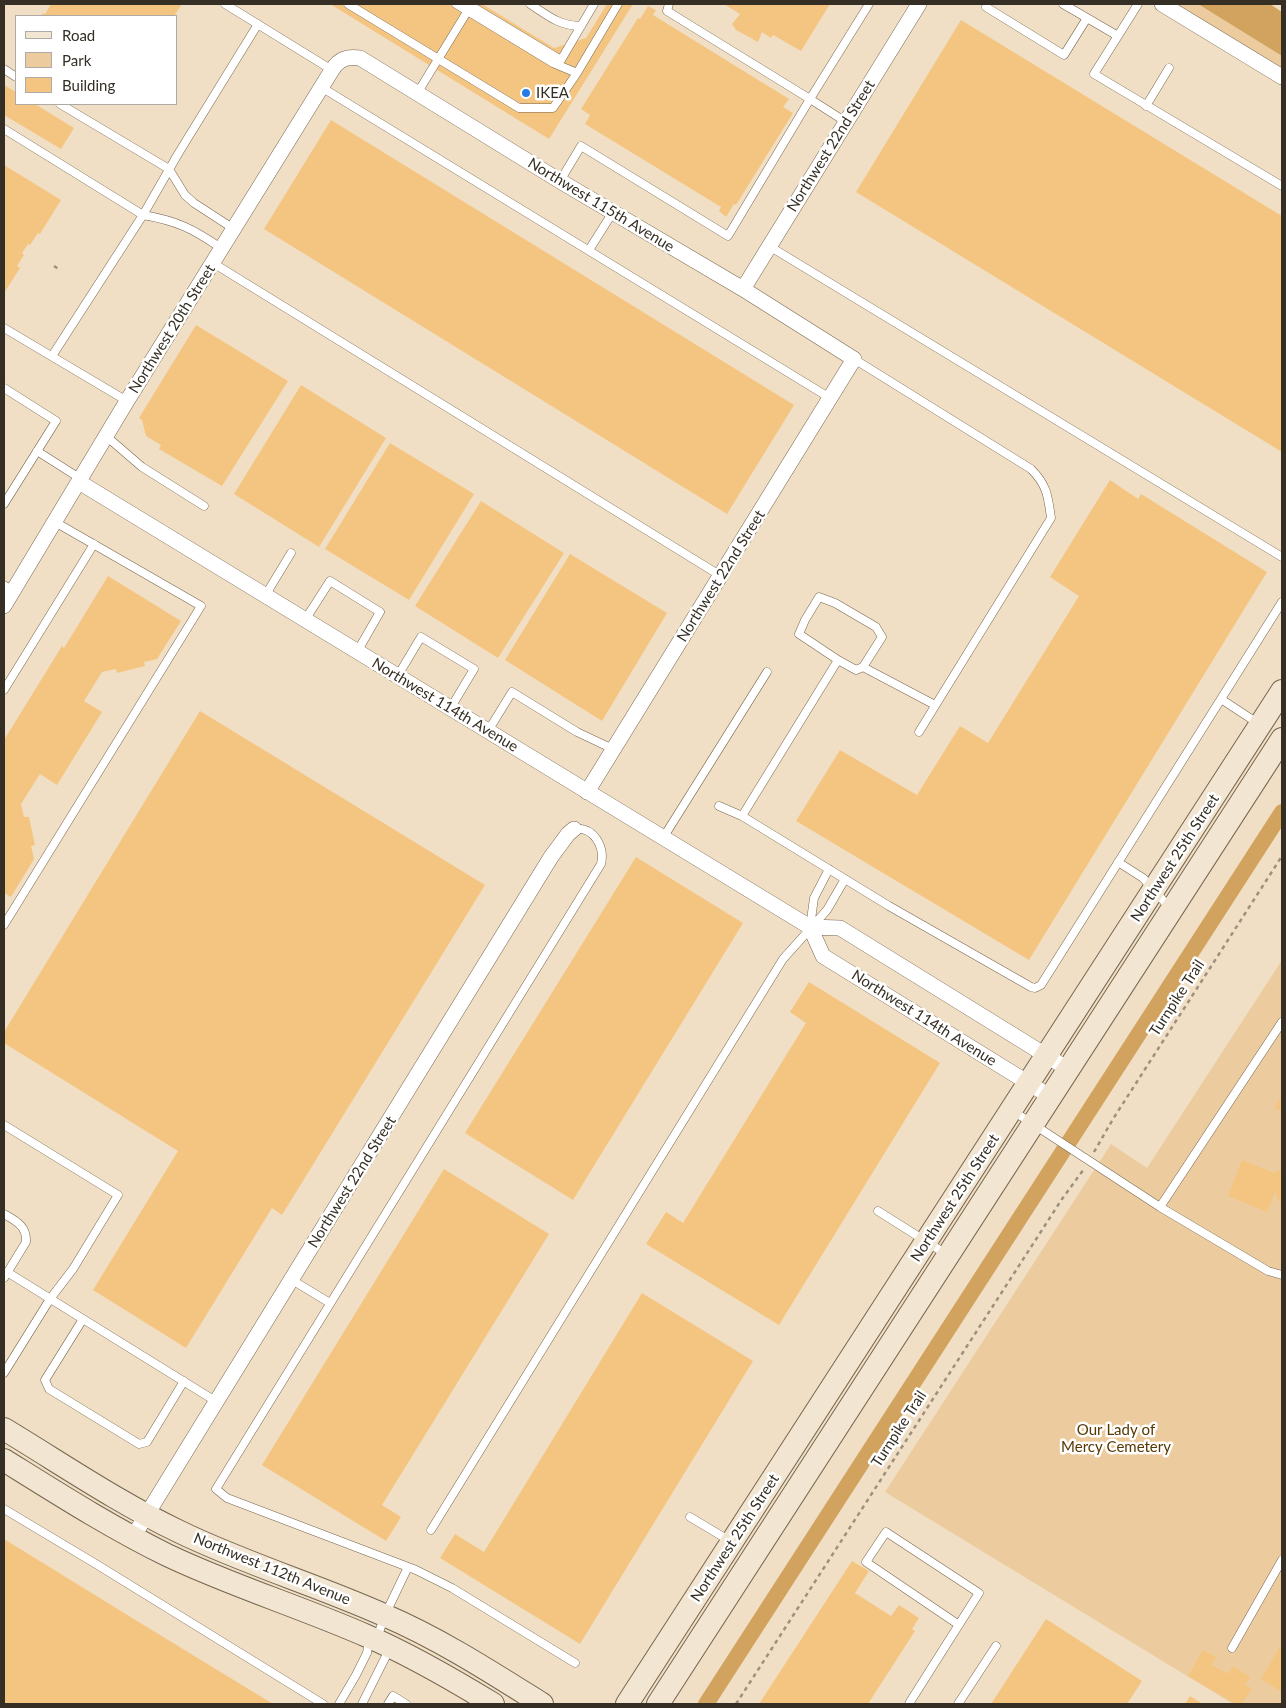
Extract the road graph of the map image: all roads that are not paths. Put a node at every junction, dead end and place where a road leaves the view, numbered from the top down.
1 (225, 4) edge
2 (348, 4) edge
3 (456, 4) edge
4 (470, 4) edge
5 (530, 4) edge
6 (594, 4) edge
7 (618, 4) edge
8 (669, 4) edge
9 (869, 4) edge
10 (919, 4) edge
11 (1063, 4) edge
12 (1138, 4) edge
13 (1162, 4) edge
14 (984, 5) edge
15 (1087, 18) junction
16 (258, 24) junction
17 (581, 26) junction
18 (1118, 36) junction
19 (346, 58) joint
20 (1169, 68) dead end
21 (4, 69) edge
22 (332, 70) junction
23 (577, 72) junction
24 (15, 76) edge
25 (1282, 77) edge
26 (321, 86) junction
27 (418, 92) junction
28 (810, 99) junction
29 (62, 105) edge
30 (1146, 106) junction
31 (846, 122) junction
32 (4, 129) edge
33 (169, 169) junction
34 (560, 180) junction
35 (1282, 186) edge
36 (613, 212) junction
37 (144, 216) junction
38 (234, 229) junction
39 (769, 246) junction
40 (222, 248) junction
41 (589, 250) junction
42 (212, 263) junction
43 (743, 289) junction
44 (4, 328) edge
45 (52, 356) junction
46 (854, 359) junction
47 (4, 388) edge
48 (830, 398) junction
49 (128, 401) junction
50 (106, 436) junction
51 (37, 451) junction
52 (80, 481) junction
53 (4, 504) edge
54 (204, 506) dead end
55 (55, 522) junction
56 (94, 544) junction
57 (291, 553) dead end
58 (1282, 557) edge
59 (721, 576) junction
60 (8, 588) edge
61 (266, 596) junction
62 (1282, 602) edge
63 (4, 606) edge
64 (305, 620) junction
65 (357, 652) junction
66 (838, 660) junction
67 (863, 667) junction
68 (767, 672) dead end
69 (397, 677) junction
70 (4, 690) edge
71 (1282, 691) edge
72 (1221, 699) junction
73 (935, 705) junction
74 (450, 709) junction
75 (1260, 725) junction
76 (488, 731) junction
77 (919, 732) dead end
78 (1282, 739) edge
79 (613, 749) junction
80 (587, 792) junction
81 (719, 806) dead end
82 (742, 816) junction
83 (574, 829) joint
84 (663, 838) junction
85 (1118, 862) junction
86 (829, 869) junction
87 (845, 879) junction
88 (1154, 890) junction
89 (1172, 910) junction
90 (4, 924) edge
91 (810, 927) junction
92 (1282, 1022) edge
93 (1047, 1055) junction
94 (1068, 1069) junction
95 (1029, 1083) junction
96 (1051, 1097) junction
97 (1011, 1110) junction
98 (4, 1125) edge
99 (1042, 1131) junction
100 (1160, 1207) junction
101 (878, 1212) dead end
102 (4, 1214) edge
103 (926, 1241) junction
104 (948, 1256) junction
105 (5, 1275) edge
106 (1282, 1275) edge
107 (292, 1280) junction
108 (50, 1299) junction
109 (330, 1303) junction
110 (83, 1319) junction
111 (4, 1373) edge
112 (184, 1381) junction
113 (217, 1402) junction
114 (4, 1429) edge
115 (4, 1460) edge
116 (4, 1509) edge
117 (147, 1515) junction
118 (690, 1517) dead end
119 (431, 1530) dead end
120 (133, 1537) junction
121 (732, 1542) junction
122 (1282, 1560) edge
123 (408, 1567) junction
124 (385, 1615) junction
125 (959, 1625) junction
126 (378, 1641) junction
127 (996, 1646) dead end
128 (1232, 1648) dead end
129 (575, 1663) dead end
130 (323, 1704) edge
131 (338, 1704) edge
132 (362, 1704) edge
133 (388, 1704) edge
134 (406, 1704) edge
135 (493, 1704) edge
136 (542, 1704) edge
137 (627, 1704) edge
138 (658, 1704) edge
139 (909, 1704) edge
140 (958, 1704) edge

1 - 16 lane
2 - 23 lane
3 - 23 lane
4 - 17 lane
4 - 27 lane
5 - 17 lane
6 - 17 lane
7 - 23 lane
8 - 28 lane
9 - 28 lane
10 - 31 street, Northwest 22nd Street
11 - 15 lane
12 - 18 lane
13 - 25 street
14 - 15 lane
15 - 18 lane
16 - 22 lane
16 - 33 lane
18 - 30 lane
19 - 22 street, Northwest 20th Street
19 - 27 street, Northwest 115th Avenue
20 - 30 lane
21 - 24 lane
22 - 26 street, Northwest 20th Street
26 - 38 street, Northwest 20th Street
26 - 41 lane
27 - 34 street, Northwest 115th Avenue
28 - 31 lane
28 - 34 lane
29 - 33 lane
30 - 35 lane
31 - 39 street, Northwest 22nd Street
32 - 37 lane
33 - 37 lane
33 - 38 lane
34 - 36 street, Northwest 115th Avenue
36 - 41 lane
36 - 43 street, Northwest 115th Avenue
37 - 40 lane
37 - 45 lane
38 - 40 street, Northwest 20th Street
39 - 43 street, Northwest 22nd Street
39 - 58 lane
40 - 42 street, Northwest 20th Street
41 - 48 lane
42 - 49 street, Northwest 20th Street
42 - 59 lane
43 - 46 street, Northwest 115th Avenue
44 - 45 lane
45 - 49 lane
46 - 48 street, Northwest 22nd Street
46 - 73 lane
47 - 51 lane
48 - 59 street, Northwest 22nd Street
49 - 50 street, Northwest 20th Street
50 - 52 street, Northwest 20th Street
50 - 54 lane
51 - 52 lane
51 - 53 lane
52 - 55 street, Northwest 20th Street
52 - 61 street, Northwest 114th Avenue
55 - 56 lane
55 - 60 street, Northwest 20th Street
56 - 70 lane
56 - 90 lane
57 - 61 lane
59 - 79 street, Northwest 22nd Street
60 - 63 street, Northwest 20th Street
61 - 64 street, Northwest 114th Avenue
62 - 72 lane
64 - 65 street, Northwest 114th Avenue
64 - 65 lane
65 - 69 street, Northwest 114th Avenue
66 - 67 lane
66 - 67 lane
66 - 82 lane
67 - 73 lane
68 - 84 lane
69 - 74 street, Northwest 114th Avenue
69 - 74 lane
71 - 75 main road, Northwest 25th Street
72 - 75 lane
72 - 85 lane
73 - 77 lane
74 - 76 street, Northwest 114th Avenue
75 - 88 main road, Northwest 25th Street
76 - 79 lane
76 - 80 street, Northwest 114th Avenue
78 - 89 main road, Northwest 25th Street
79 - 80 street, Northwest 22nd Street
80 - 84 street, Northwest 114th Avenue
81 - 82 lane
82 - 86 lane
83 - 107 street, Northwest 22nd Street
83 - 109 lane
84 - 91 street, Northwest 114th Avenue
85 - 87 lane
85 - 88 lane
86 - 87 lane
86 - 91 lane
87 - 91 lane
88 - 89 lane
88 - 93 main road, Northwest 25th Street
89 - 94 main road, Northwest 25th Street
91 - 93 street, Northwest 114th Avenue
91 - 95 street, Northwest 114th Avenue
91 - 119 lane
92 - 100 lane
93 - 94 street, Northwest 114th Avenue
93 - 95 main road, Northwest 25th Street
94 - 96 main road, Northwest 25th Street
95 - 96 street, Northwest 114th Avenue
95 - 97 main road, Northwest 25th Street
96 - 99 main road, Northwest 25th Street
97 - 99 lane
97 - 103 main road, Northwest 25th Street
98 - 108 lane
99 - 100 lane
99 - 104 main road, Northwest 25th Street
100 - 106 lane
101 - 103 lane
102 - 105 lane
103 - 104 lane
103 - 121 main road, Northwest 25th Street
104 - 138 main road, Northwest 25th Street
105 - 108 lane
107 - 109 lane
107 - 113 street, Northwest 22nd Street
108 - 110 lane
108 - 111 lane
109 - 123 lane
110 - 112 lane
110 - 112 lane
112 - 113 lane
113 - 117 street, Northwest 22nd Street
114 - 117 main road, Northwest 112th Avenue
115 - 120 main road, Northwest 112th Avenue
116 - 130 lane
117 - 120 street, Northwest 22nd Street
117 - 124 main road, Northwest 112th Avenue
118 - 121 lane
120 - 126 main road, Northwest 112th Avenue
121 - 137 main road, Northwest 25th Street
122 - 128 lane
123 - 124 lane
123 - 129 lane
124 - 126 lane
124 - 136 main road, Northwest 112th Avenue
125 - 125 lane
125 - 139 lane
126 - 131 lane
126 - 132 lane
126 - 135 main road, Northwest 112th Avenue
127 - 140 lane
133 - 134 lane

